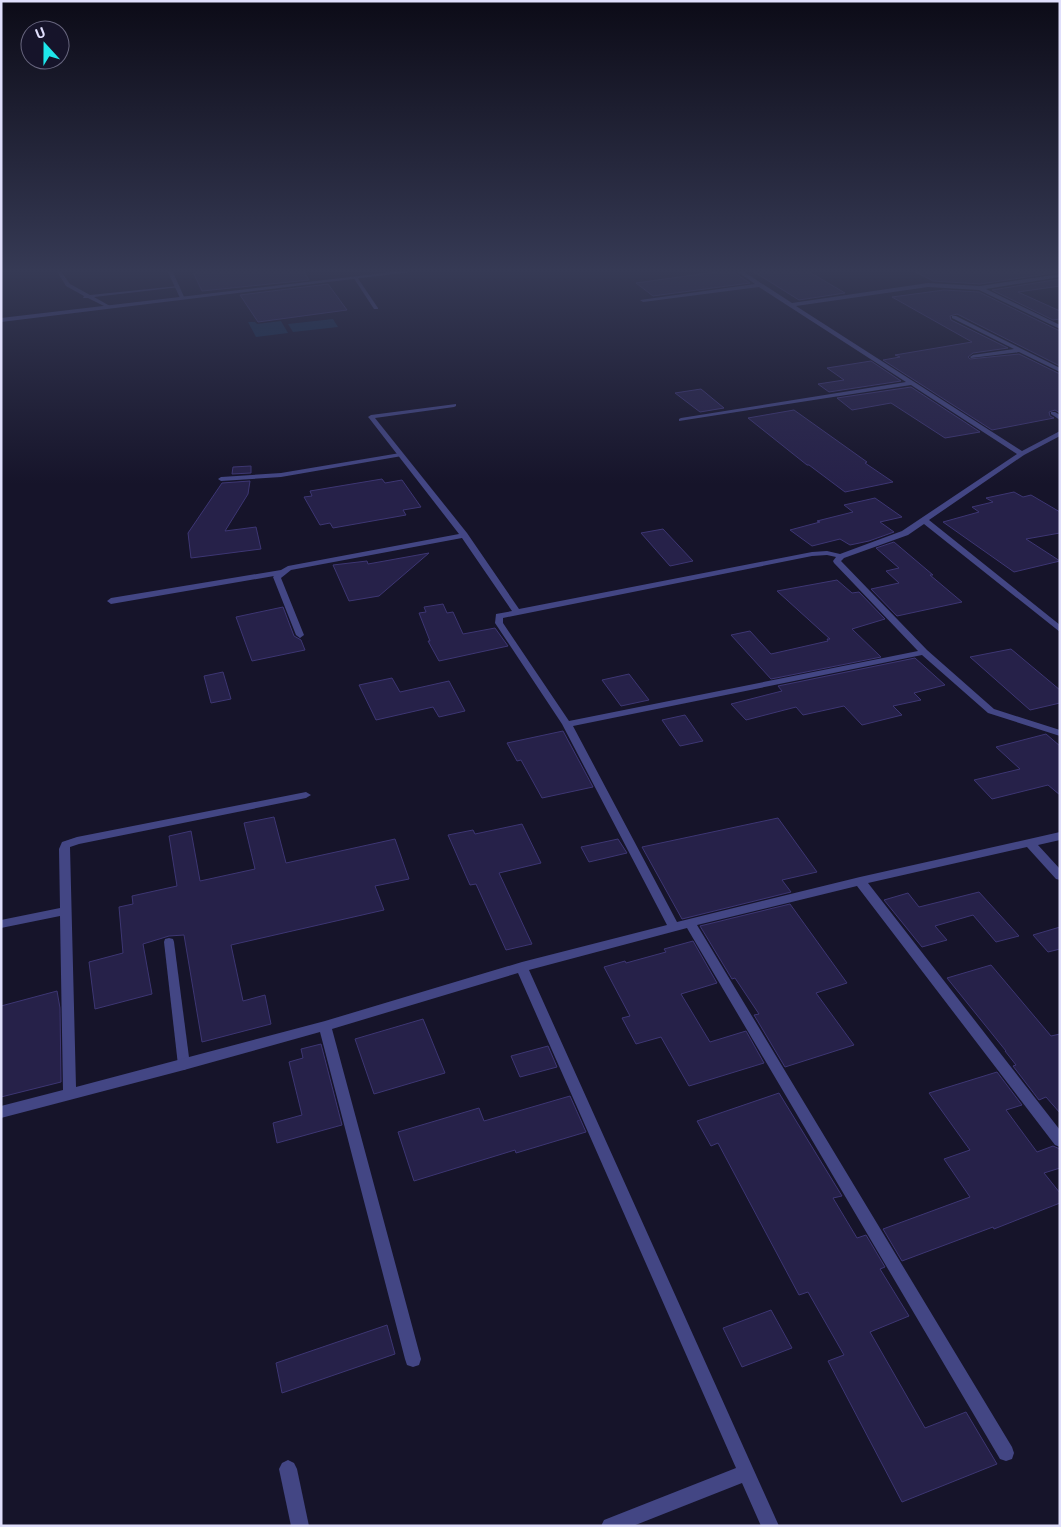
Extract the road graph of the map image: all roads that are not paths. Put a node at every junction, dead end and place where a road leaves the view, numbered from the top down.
1 (847, 341) edge
2 (1002, 341) edge
3 (1019, 350) junction
4 (973, 357) dead end
5 (1060, 370) edge
6 (911, 382) junction
7 (454, 406) dead end
8 (1052, 413) dead end
9 (1060, 418) edge
10 (681, 420) dead end
11 (1060, 434) edge
12 (400, 454) junction
13 (1022, 454) junction
14 (221, 479) dead end
15 (924, 520) junction
16 (464, 535) junction
17 (840, 556) junction
18 (281, 572) junction
19 (111, 601) dead end
20 (517, 612) junction
21 (1060, 629) edge
22 (300, 635) dead end
23 (924, 652) junction
24 (567, 724) junction
25 (1060, 733) edge
26 (306, 795) dead end
27 (1060, 836) edge
28 (1030, 843) junction
29 (1060, 876) edge
30 (860, 881) junction
31 (65, 911) junction
32 (690, 923) junction
33 (1, 924) edge
34 (674, 927) junction
35 (169, 942) dead end
36 (522, 967) junction
37 (325, 1026) junction
38 (184, 1065) junction
39 (70, 1093) junction
40 (1, 1112) edge
41 (1060, 1141) edge
42 (413, 1360) dead end
43 (1006, 1453) dead end
44 (288, 1469) dead end
45 (746, 1473) junction
46 (300, 1526) edge
47 (610, 1526) edge
48 (770, 1526) edge

1 - 6 street
2 - 3 street
3 - 4 street
3 - 5 street
6 - 10 street
6 - 13 street
7 - 12 street
8 - 9 street
11 - 13 street
12 - 14 lane
12 - 16 street
13 - 15 street
15 - 17 street
15 - 21 street
16 - 18 street
16 - 20 street
17 - 20 street
17 - 23 street
18 - 19 street
18 - 22 street
20 - 24 street
23 - 24 street
23 - 25 street
24 - 34 street
26 - 31 street
27 - 28 street
28 - 29 street
28 - 30 street
30 - 32 street
30 - 41 street
31 - 33 street
31 - 39 street
32 - 34 street
32 - 43 street
34 - 36 street
35 - 38 lane
36 - 37 street
36 - 45 street
37 - 38 street
37 - 42 street
38 - 39 street
39 - 40 street
44 - 46 street
45 - 47 street
45 - 48 street

